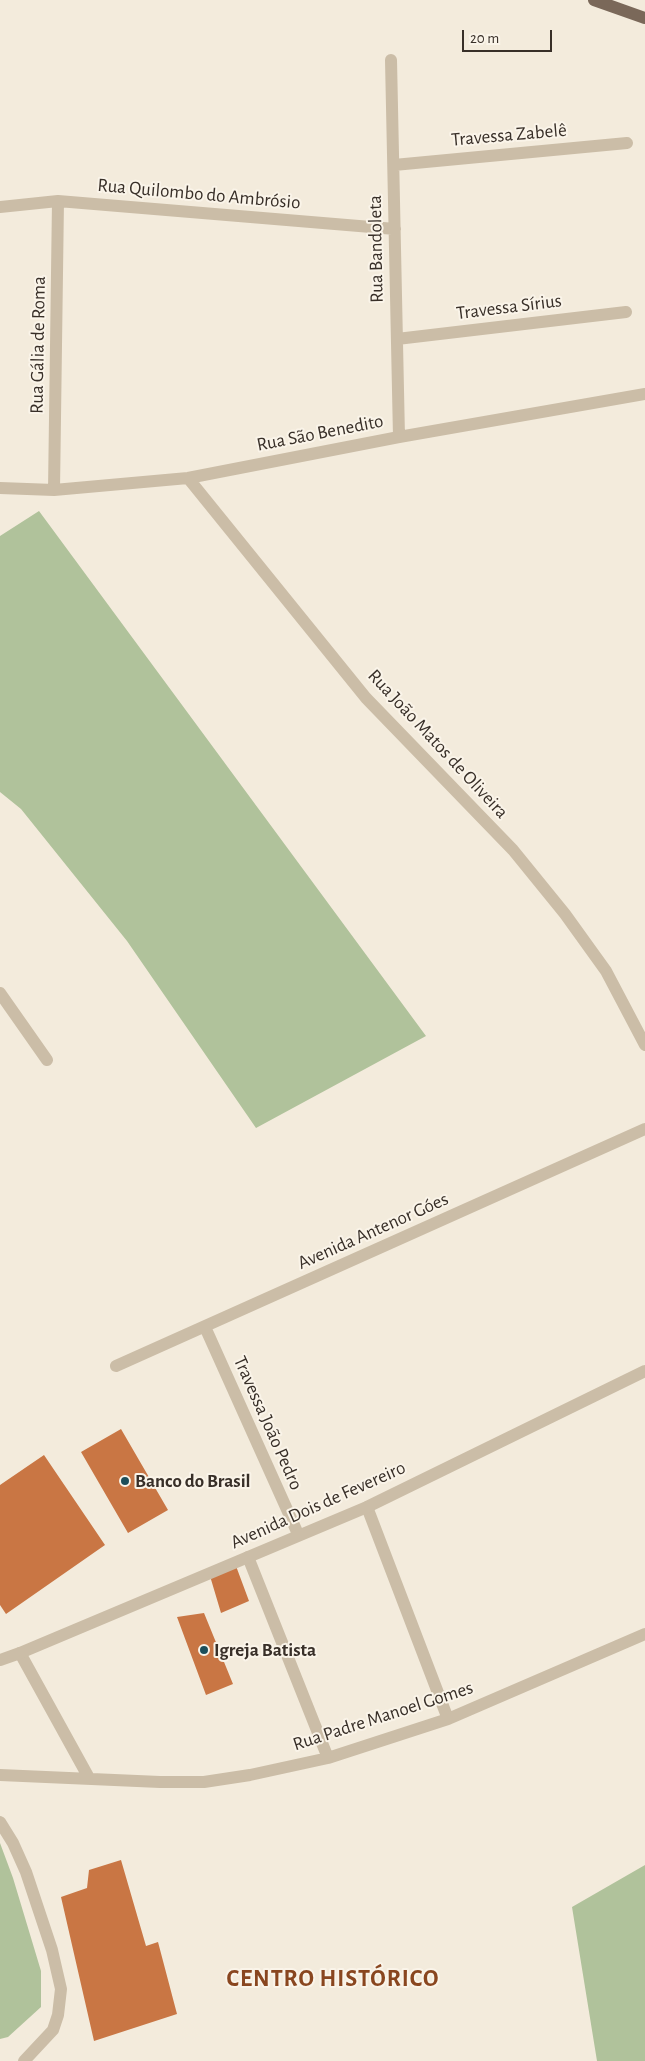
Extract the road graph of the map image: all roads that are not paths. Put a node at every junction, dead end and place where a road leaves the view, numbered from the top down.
1 (594, 0) edge
2 (645, 18) edge
3 (391, 60) dead end
4 (628, 143) dead end
5 (394, 165) junction
6 (58, 201) junction
7 (0, 207) edge
8 (395, 229) junction
9 (626, 312) dead end
10 (397, 339) junction
11 (645, 394) edge
12 (399, 437) junction
13 (188, 478) junction
14 (0, 488) edge
15 (54, 490) junction
16 (0, 993) edge
17 (645, 1045) edge
18 (47, 1060) dead end
19 (645, 1129) edge
20 (205, 1327) junction
21 (116, 1366) dead end
22 (645, 1371) edge
23 (367, 1507) junction
24 (298, 1534) junction
25 (248, 1557) junction
26 (645, 1634) edge
27 (20, 1653) junction
28 (0, 1660) edge
29 (448, 1720) junction
30 (328, 1758) junction
31 (0, 1775) edge
32 (89, 1778) junction
33 (0, 1822) edge
34 (24, 2061) edge

1 - 2 main road
3 - 5 street, Rua Bandoleta
4 - 5 street, Travessa Zabelê
5 - 8 street, Rua Bandoleta
6 - 7 street, Rua Quilombo do Ambrósio
6 - 8 street, Rua Quilombo do Ambrósio
6 - 15 street, Rua Gália de Roma
8 - 10 street, Rua Bandoleta
9 - 10 street, Travessa Sírius
10 - 12 street, Rua Bandoleta
11 - 12 street, Rua São Benedito
12 - 13 street, Rua São Benedito
13 - 15 street, Rua São Benedito
13 - 17 street, Rua João Matos de Oliveira
14 - 15 street, Rua São Benedito
16 - 18 street
19 - 20 street, Avenida Antenor Góes
20 - 21 street, Avenida Antenor Góes
20 - 24 street, Travessa João Pedro
22 - 23 street, Avenida Dois de Fevereiro
23 - 24 street, Avenida Dois de Fevereiro
23 - 29 street
24 - 25 street, Avenida Dois de Fevereiro
25 - 27 street, Avenida Dois de Fevereiro
25 - 30 street
26 - 29 street, Rua Padre Manoel Gomes
27 - 28 street, Avenida Dois de Fevereiro
27 - 32 street
29 - 30 street, Rua Padre Manoel Gomes
30 - 32 street, Rua Padre Manoel Gomes
31 - 32 street, Rua Padre Manoel Gomes
33 - 34 street

